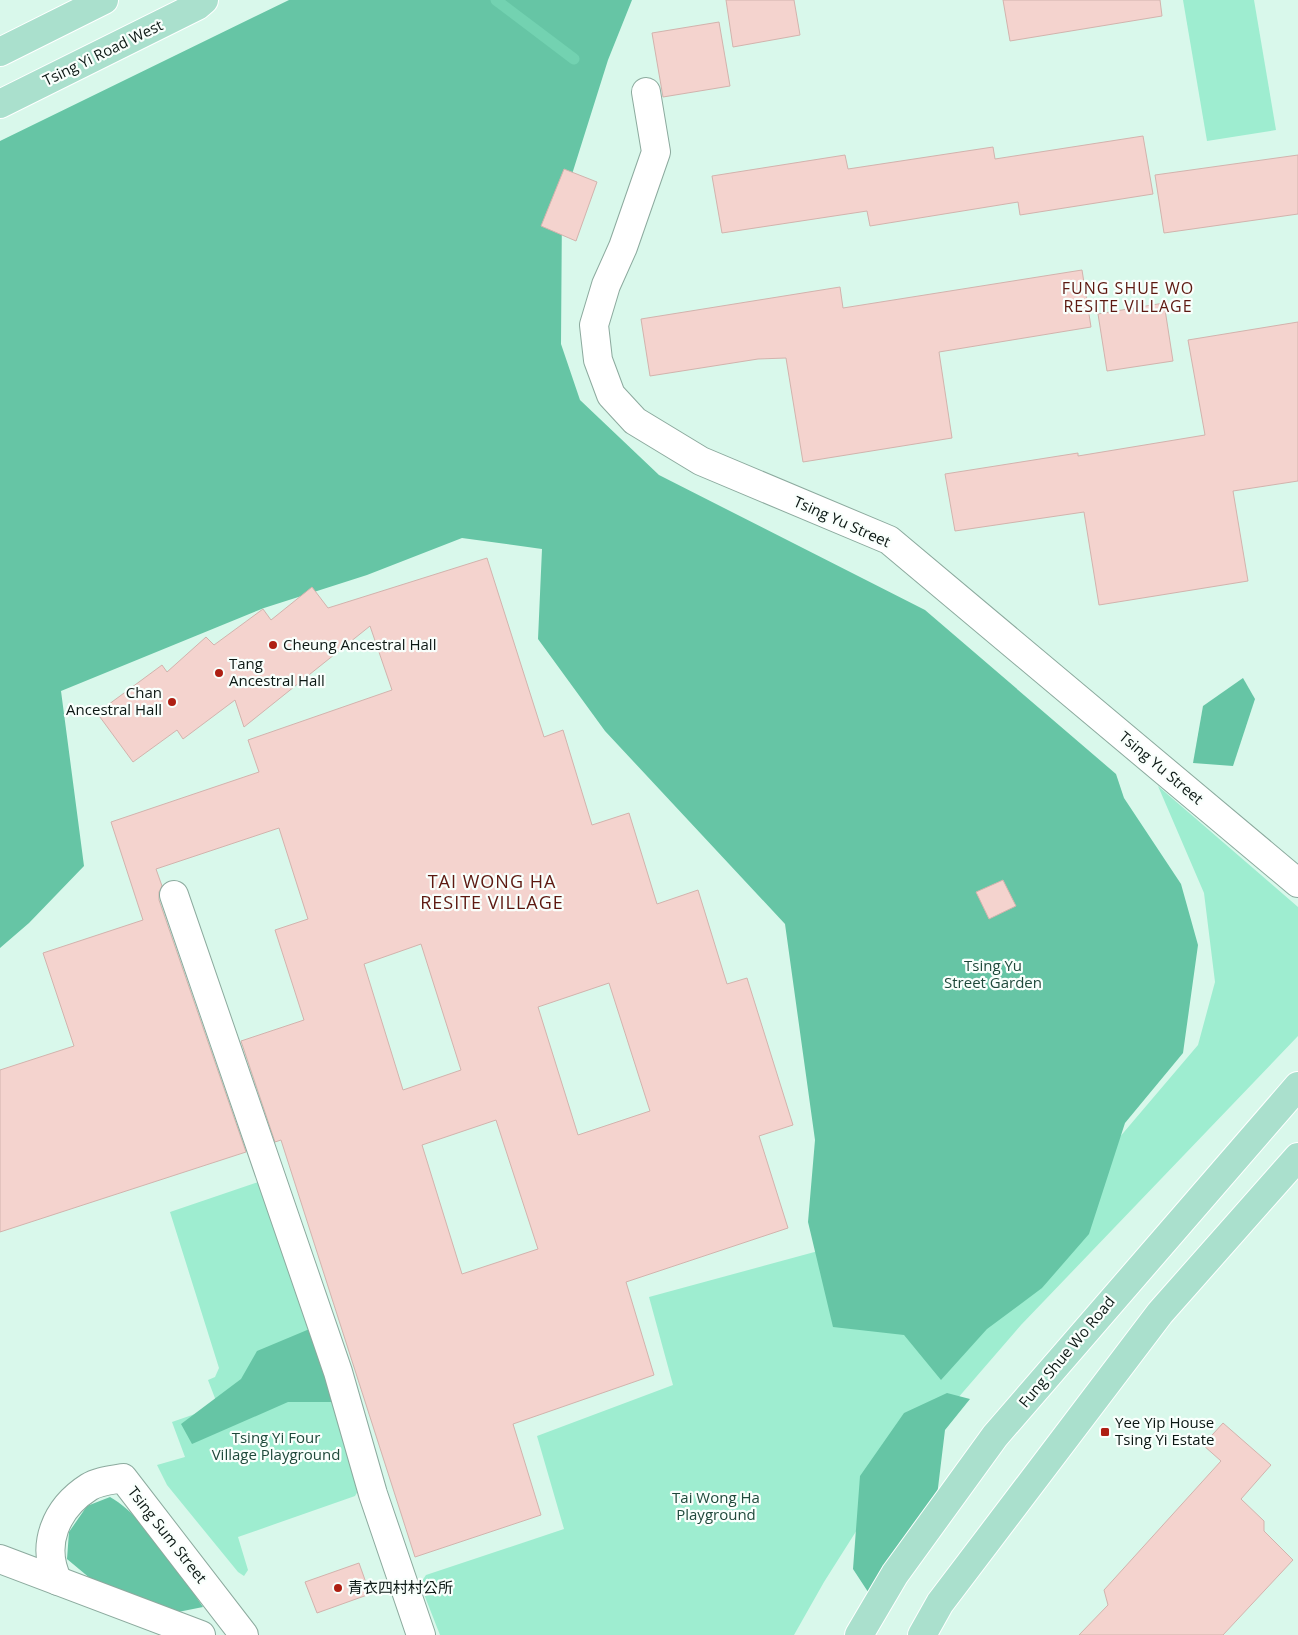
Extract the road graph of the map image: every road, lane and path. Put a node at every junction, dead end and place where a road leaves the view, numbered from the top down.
1 (104, 0) edge
2 (204, 0) edge
3 (0, 52) edge
4 (646, 92) dead end
5 (0, 104) edge
6 (1298, 883) edge
7 (174, 895) dead end
8 (1298, 1086) edge
9 (1298, 1156) edge
10 (0, 1559) edge
11 (58, 1581) junction
12 (201, 1635) edge
13 (244, 1635) edge
14 (421, 1635) edge
15 (859, 1635) edge
16 (922, 1635) edge

1 - 3 main road
2 - 5 main road, Tsing Yi Road West
4 - 6 street, Tsing Yu Street
7 - 14 street
8 - 15 main road, Fung Shue Wo Road
9 - 16 main road
10 - 11 street
11 - 12 street
11 - 13 street, Tsing Sum Street

